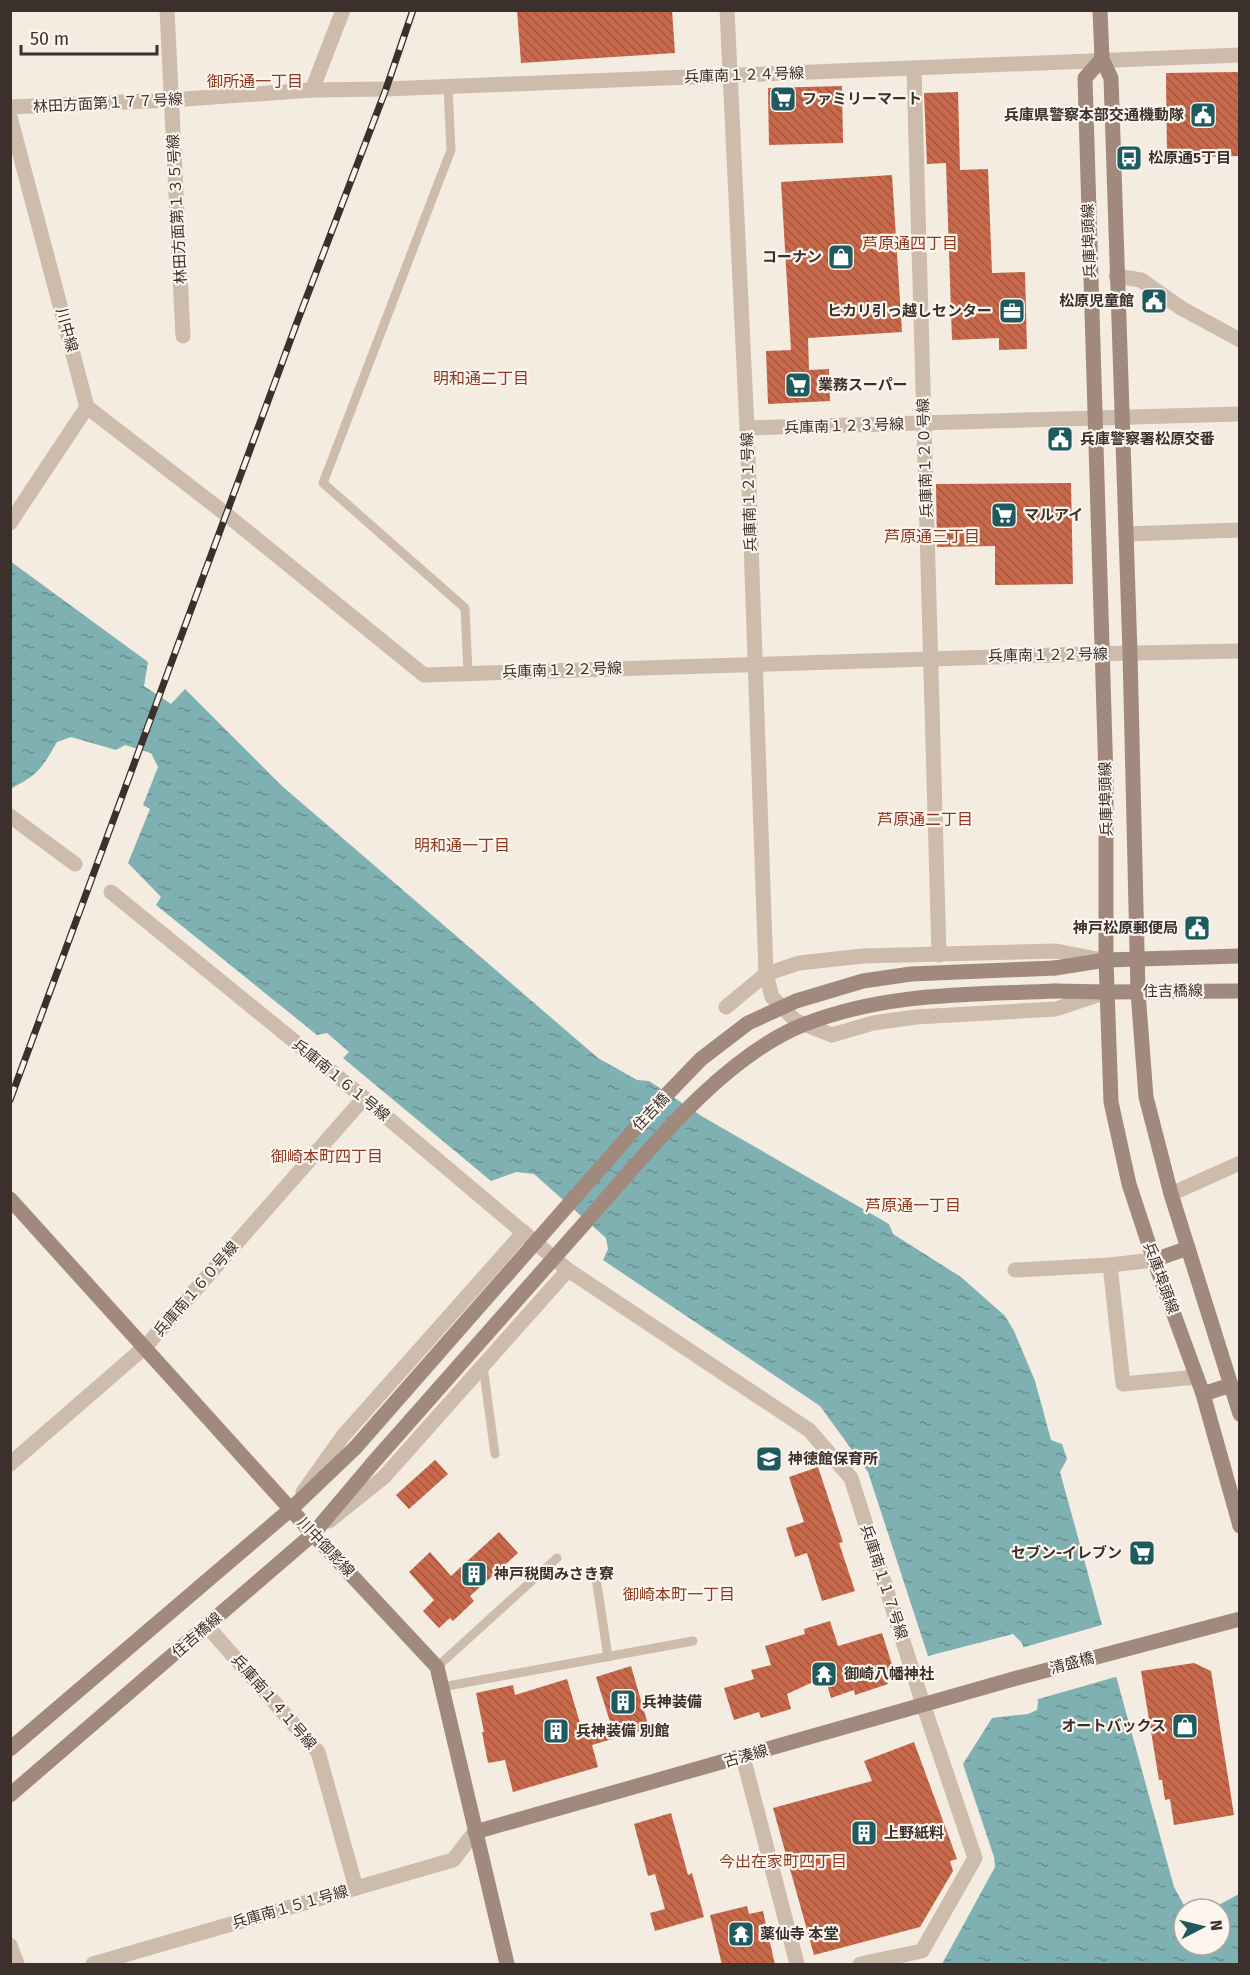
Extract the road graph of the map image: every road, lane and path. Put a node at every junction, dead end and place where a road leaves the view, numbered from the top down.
1 (167, 10) edge
2 (343, 10) edge
3 (727, 10) edge
4 (1103, 13) edge
5 (1239, 55) edge
6 (1102, 59) junction
7 (914, 69) junction
8 (730, 76) junction
9 (447, 87) junction
10 (386, 89) joint
11 (312, 90) junction
12 (171, 100) junction
13 (10, 107) edge
14 (10, 117) edge
15 (1115, 227) junction
16 (1088, 229) junction
17 (1116, 276) junction
18 (183, 336) dead end
19 (1239, 340) edge
20 (87, 407) junction
21 (1239, 414) edge
22 (1095, 418) junction
23 (1122, 418) junction
24 (925, 423) junction
25 (747, 429) junction
26 (10, 523) edge
27 (1239, 530) edge
28 (1126, 534) junction
29 (1239, 651) edge
30 (1130, 653) junction
31 (1101, 654) junction
32 (931, 658) junction
33 (754, 664) junction
34 (468, 673) junction
35 (10, 816) edge
36 (75, 864) dead end
37 (111, 892) dead end
38 (939, 955) junction
39 (1239, 956) edge
40 (1137, 959) junction
41 (1106, 960) junction
42 (766, 974) junction
43 (1239, 991) edge
44 (1106, 992) junction
45 (1138, 992) junction
46 (726, 1007) dead end
47 (364, 1098) junction
48 (1239, 1163) edge
49 (1171, 1194) junction
50 (10, 1199) edge
51 (525, 1232) junction
52 (1188, 1248) junction
53 (1154, 1260) junction
54 (1110, 1265) junction
55 (568, 1270) junction
56 (1015, 1270) dead end
57 (146, 1346) junction
58 (483, 1365) junction
59 (1197, 1377) junction
60 (1231, 1385) junction
61 (1203, 1395) junction
62 (1239, 1414) edge
63 (495, 1454) dead end
64 (10, 1464) edge
65 (372, 1464) joint
66 (291, 1509) junction
67 (1239, 1526) edge
68 (313, 1534) junction
69 (557, 1558) dead end
70 (596, 1578) dead end
71 (1239, 1620) edge
72 (207, 1626) junction
73 (693, 1641) dead end
74 (608, 1657) junction
75 (437, 1667) junction
76 (1017, 1677) joint
77 (442, 1687) junction
78 (923, 1704) junction
79 (10, 1749) edge
80 (743, 1757) junction
81 (10, 1795) edge
82 (475, 1832) junction
83 (356, 1888) junction
84 (10, 1945) edge
85 (17, 1965) edge
86 (93, 1965) edge
87 (507, 1965) edge
88 (797, 1965) edge
89 (860, 1965) edge

1 - 12 street, 林田方面第１３５号線
2 - 11 street
3 - 8 street, 兵庫南１２１号線
4 - 6 street, 兵庫埠頭線
5 - 6 street, 兵庫南１２４号線
6 - 7 street, 兵庫南１２４号線
6 - 15 street, 兵庫埠頭線
6 - 16 street, 兵庫埠頭線
7 - 8 street, 兵庫南１２４号線
7 - 24 street, 兵庫南１２０号線
8 - 9 street, 兵庫南１２４号線
8 - 25 street, 兵庫南１２１号線
9 - 10 street, 兵庫南１２４号線
9 - 34 lane
10 - 11 street, 林田方面第１７７号線
11 - 12 street, 林田方面第１７７号線
12 - 13 street, 林田方面第１７７号線
12 - 18 street, 林田方面第１３５号線
14 - 20 street, 川中線
15 - 16 street
15 - 17 street, 兵庫埠頭線
16 - 22 street, 兵庫埠頭線
17 - 19 street
17 - 23 street, 兵庫埠頭線
20 - 26 street
20 - 34 street, 兵庫南１２２号線
21 - 23 street, 兵庫南１２３号線
22 - 23 street, 兵庫南１２３号線
22 - 24 street, 兵庫南１２３号線
22 - 31 street, 兵庫埠頭線
23 - 28 street, 兵庫埠頭線
24 - 25 street, 兵庫南１２３号線
24 - 32 street, 兵庫南１２０号線
25 - 33 street, 兵庫南１２１号線
27 - 28 street
28 - 30 street, 兵庫埠頭線
29 - 30 street, 兵庫南１２２号線
30 - 31 street, 兵庫南１２２号線
30 - 40 street, 兵庫埠頭線
31 - 32 street, 兵庫南１２２号線
31 - 41 street, 兵庫埠頭線
32 - 33 street, 兵庫南１２２号線
32 - 38 street, 兵庫南１２０号線
33 - 34 street, 兵庫南１２２号線
33 - 42 street, 兵庫南１２１号線
35 - 36 street
37 - 47 street, 兵庫南１６１号線
38 - 41 street
38 - 42 street
39 - 40 street
40 - 41 street, 住吉橋
40 - 45 street, 兵庫埠頭線
41 - 44 street, 兵庫埠頭線
41 - 66 street, 住吉橋, bridge
42 - 44 street, 兵庫南１２１号線
42 - 46 street
43 - 45 street, 住吉橋線
44 - 45 street, 住吉橋線
44 - 53 street, 兵庫埠頭線
44 - 65 street, 住吉橋, bridge
45 - 49 street, 兵庫埠頭線
47 - 51 street, 兵庫南１６１号線
47 - 57 street, 兵庫南１６０号線
48 - 49 street
49 - 52 street, 兵庫埠頭線
50 - 57 street, 川中御影線
51 - 55 street, 兵庫南１６１号線
51 - 66 street
52 - 53 street
52 - 60 street, 兵庫埠頭線
53 - 54 street
53 - 59 street, 兵庫埠頭線
54 - 56 street
54 - 59 street
55 - 58 street
55 - 78 street, 兵庫南１１７号線
57 - 64 street, 兵庫南１６０号線
57 - 66 street, 川中御影線
58 - 63 lane
58 - 68 street
59 - 61 street, 兵庫埠頭線
60 - 61 street
60 - 62 street, 兵庫埠頭線
61 - 67 street, 兵庫埠頭線
65 - 68 street, 住吉橋線
66 - 68 street, 川中御影線
66 - 79 street
68 - 72 street, 住吉橋線
68 - 75 street, 川中御影線
69 - 75 lane
70 - 74 lane
71 - 76 street, 清盛橋
72 - 81 street, 住吉橋線
72 - 83 street, 兵庫南１４１号線
73 - 74 lane
74 - 77 lane
75 - 77 street, 川中御影線
76 - 78 street, 古湊線
77 - 82 street, 川中御影線
78 - 80 street, 古湊線
78 - 89 street, 兵庫南１１７号線
80 - 82 street, 古湊線
80 - 88 street
82 - 83 street, 兵庫南１５１号線
82 - 87 street, 川中御影線
83 - 86 street, 兵庫南１５１号線
84 - 85 street

